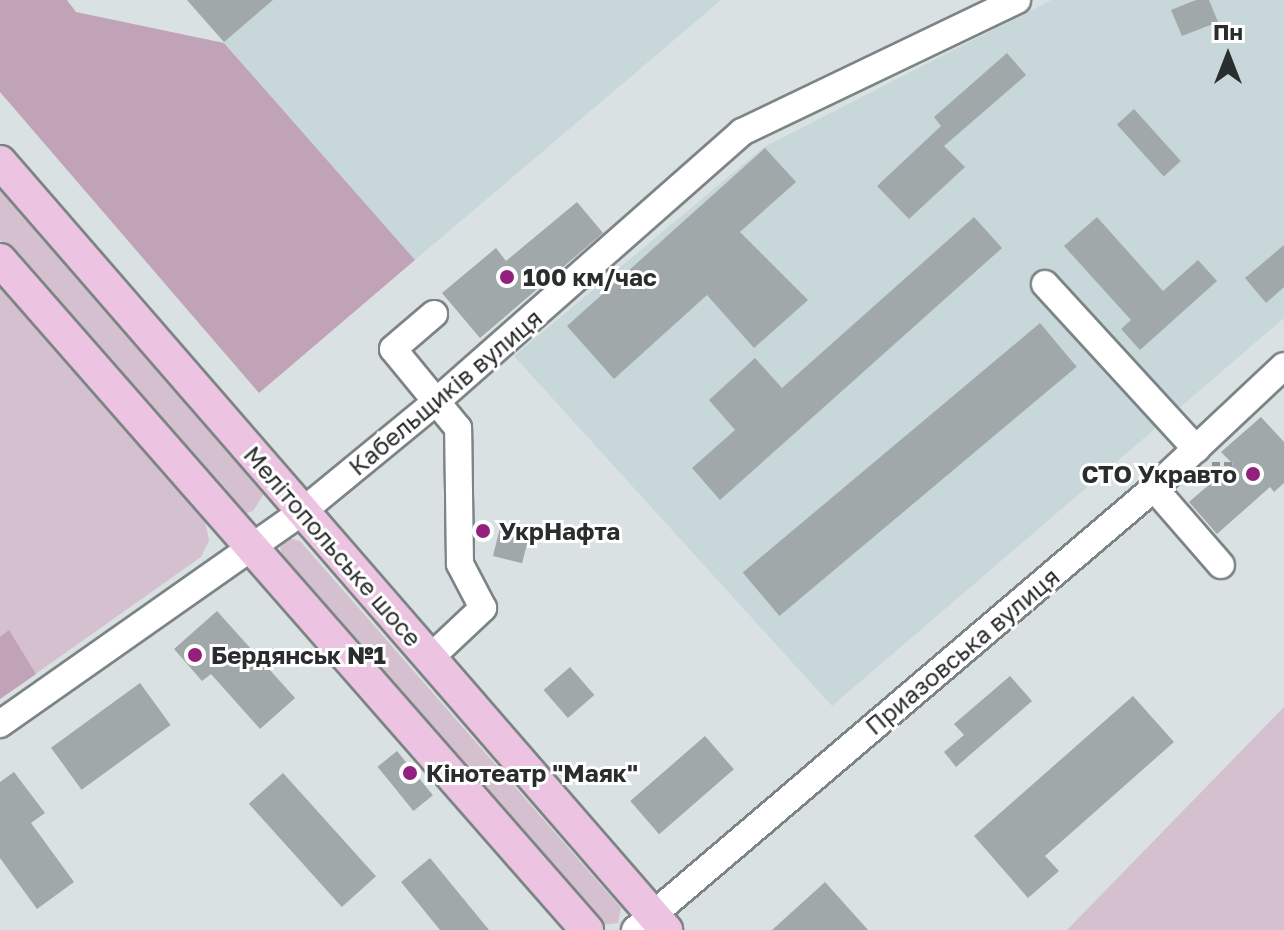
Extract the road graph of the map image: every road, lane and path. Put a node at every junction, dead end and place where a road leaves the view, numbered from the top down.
1 (1017, 0) edge
2 (0, 162) edge
3 (0, 260) edge
4 (1045, 284) dead end
5 (434, 314) dead end
6 (1284, 366) edge
7 (437, 401) junction
8 (1196, 449) junction
9 (1154, 488) junction
10 (303, 511) junction
11 (250, 548) junction
12 (1221, 565) dead end
13 (430, 658) junction
14 (0, 724) edge
15 (651, 925) edge
16 (587, 930) edge

1 - 7 street, Кабельщиків вулиця
2 - 10 main road, Мелітопольське шосе
3 - 11 main road
4 - 8 street
5 - 7 street
6 - 8 street, Приазовська вулиця
7 - 10 street, Кабельщиків вулиця
7 - 13 street
8 - 9 street, Приазовська вулиця
9 - 12 street
9 - 15 street, Приазовська вулиця
10 - 11 street, Кабельщиків вулиця
10 - 13 main road, Мелітопольське шосе
11 - 14 street, Кабельщиків вулиця
11 - 16 main road
13 - 15 main road, Мелітопольське шосе

